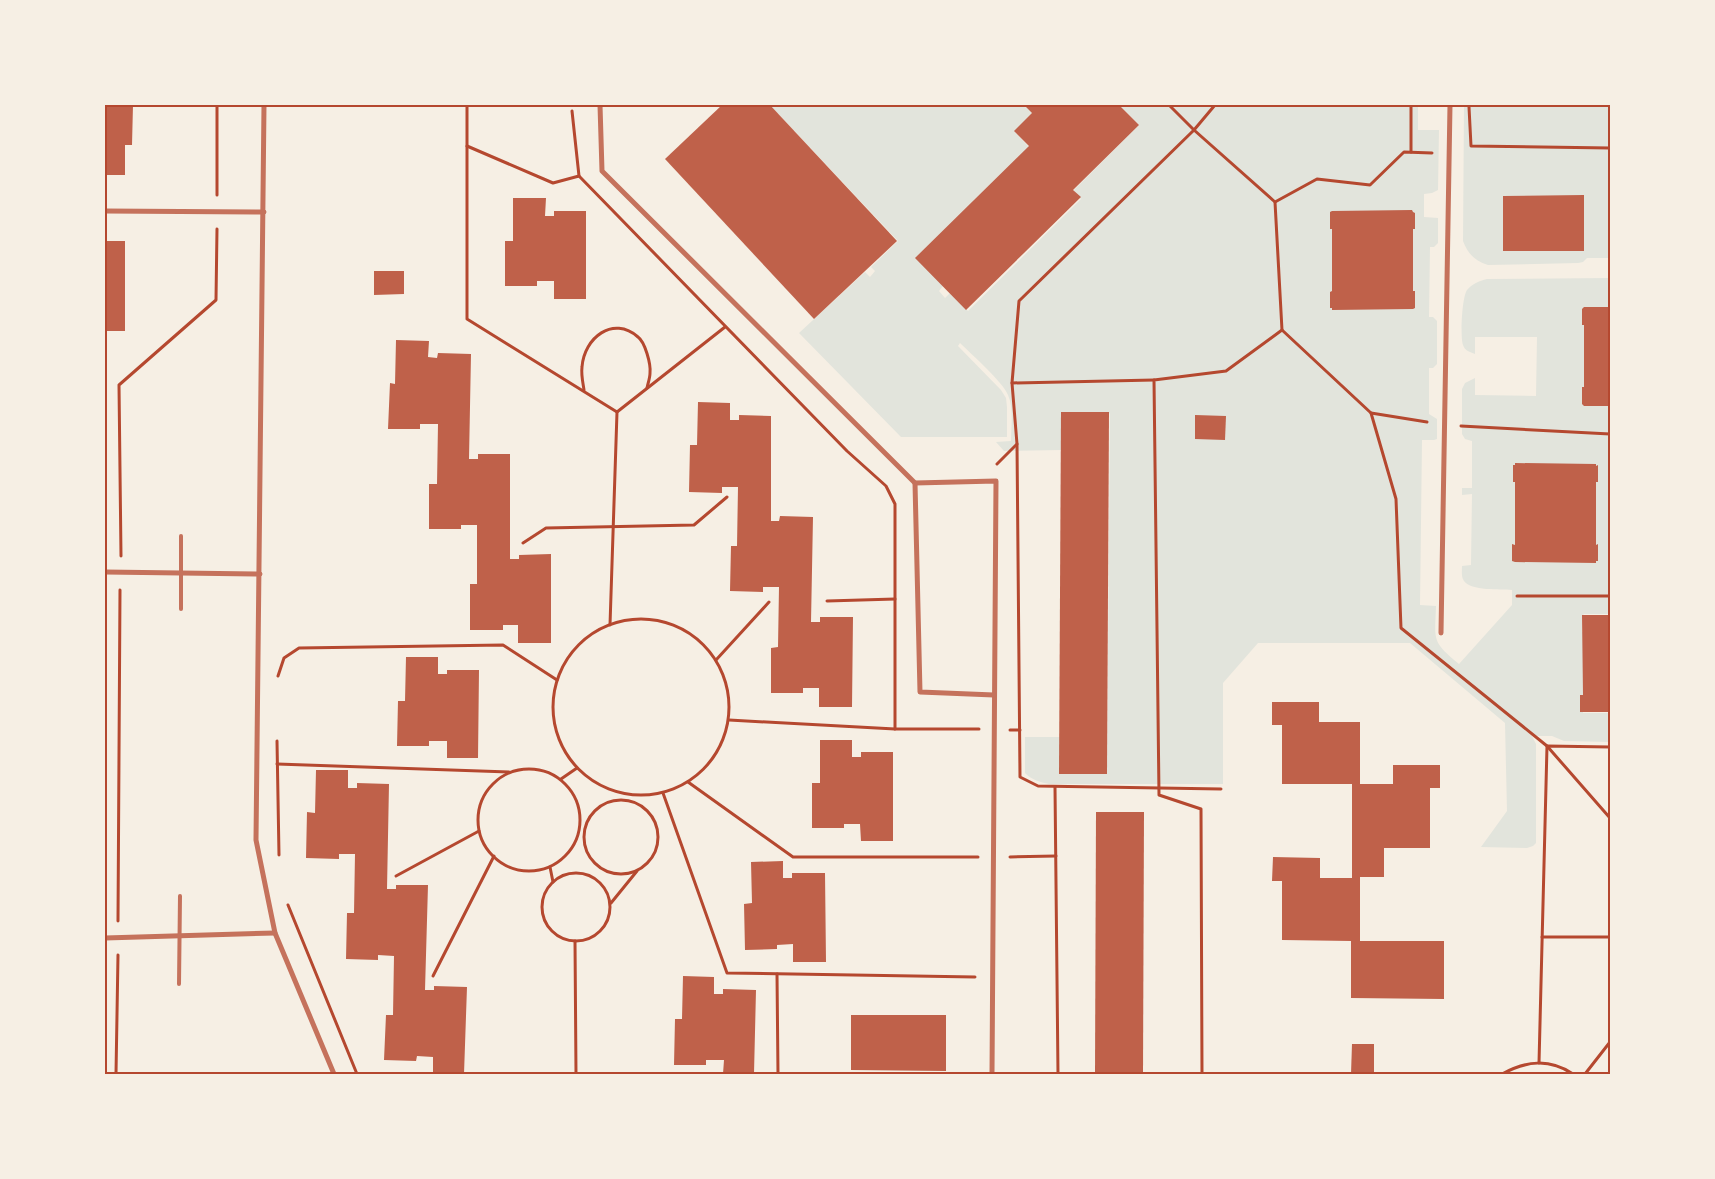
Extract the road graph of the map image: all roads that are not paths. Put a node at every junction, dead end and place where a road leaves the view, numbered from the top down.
1 (264, 105) edge
2 (600, 105) edge
3 (1450, 105) edge
4 (105, 211) edge
5 (264, 212) junction
6 (915, 483) junction
7 (181, 536) dead end
8 (105, 572) edge
9 (180, 573) junction
10 (260, 574) junction
11 (181, 609) dead end
12 (1440, 633) dead end
13 (994, 695) junction
14 (180, 896) dead end
15 (275, 933) junction
16 (179, 937) junction
17 (105, 938) edge
18 (179, 984) dead end
19 (334, 1074) edge
20 (992, 1074) edge

1 - 5 street
2 - 6 street
3 - 12 street
4 - 5 street
5 - 10 street
6 - 13 street
6 - 13 street
7 - 9 lane
8 - 9 street
9 - 10 street
9 - 11 lane
10 - 15 street
13 - 20 street
14 - 16 lane
15 - 16 street
15 - 19 street
16 - 17 street
16 - 18 lane

